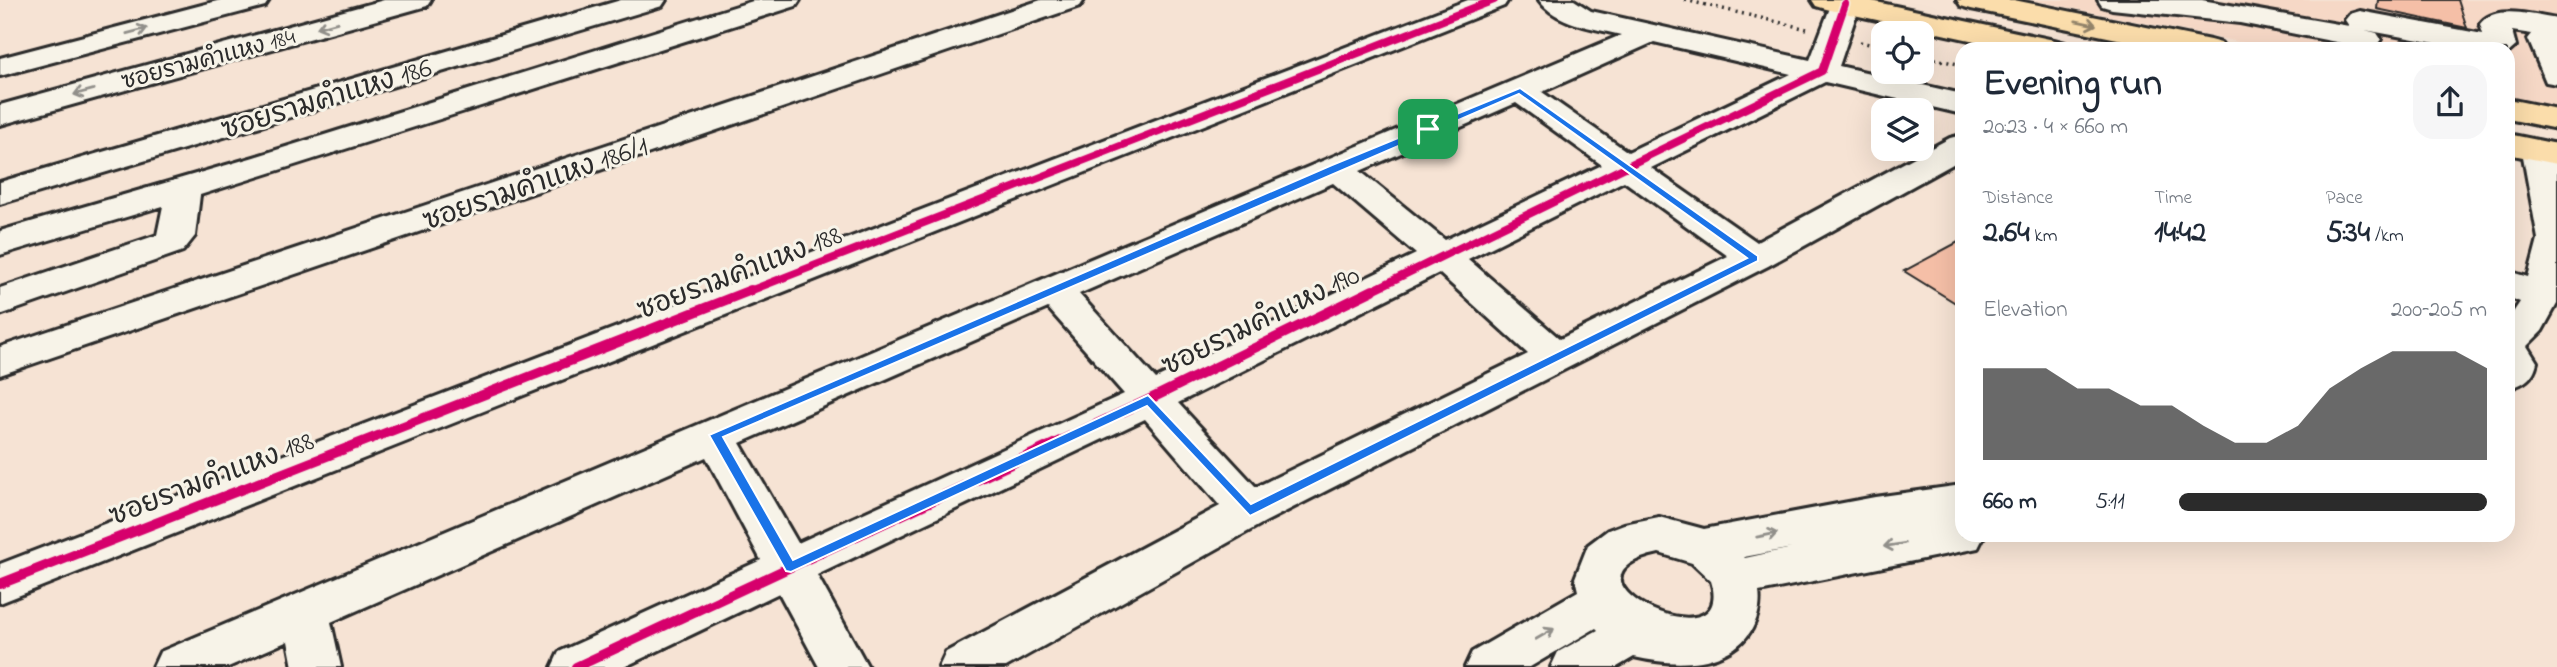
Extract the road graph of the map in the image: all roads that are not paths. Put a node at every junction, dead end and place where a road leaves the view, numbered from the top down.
1 (255, 0) edge
2 (416, 0) edge
3 (652, 0) edge
4 (786, 0) edge
5 (1070, 0) edge
6 (1494, 0) edge
7 (1553, 0) edge
8 (1971, 0) edge
9 (2112, 0) edge
10 (1836, 2) edge
11 (2308, 8) edge
12 (2362, 27) edge
13 (2550, 33) edge
14 (1648, 34) junction
15 (2022, 42) edge
16 (2176, 42) edge
17 (2472, 42) edge
18 (2500, 42) edge
19 (1829, 54) junction
20 (0, 67) edge
21 (2557, 75) edge
22 (1520, 91) junction
23 (1955, 101) edge
24 (2515, 110) edge
25 (0, 115) edge
26 (2557, 119) edge
27 (1955, 149) edge
28 (2535, 150) edge
29 (1336, 167) junction
30 (1627, 167) junction
31 (183, 189) junction
32 (0, 193) edge
33 (0, 243) edge
34 (1441, 254) junction
35 (1755, 258) junction
36 (2515, 286) edge
37 (1053, 289) junction
38 (2542, 297) junction
39 (0, 302) edge
40 (2515, 335) edge
41 (1557, 359) junction
42 (0, 361) edge
43 (1148, 400) junction
44 (715, 435) junction
45 (1955, 503) edge
46 (1250, 510) junction
47 (1955, 536) edge
48 (1700, 548) junction
49 (791, 567) junction
50 (1734, 579) junction
51 (0, 584) edge
52 (1601, 601) junction
53 (305, 612) junction
54 (1631, 635) junction
55 (177, 667) edge
56 (317, 667) edge
57 (576, 667) edge
58 (844, 667) edge
59 (963, 667) edge
60 (1489, 667) edge
61 (1575, 667) edge

20 -> 1 street, ซอยรามคำแหง 184
2 -> 25 street, ซอยรามคำแหง 184
3 - 32 street, ซอยรามคำแหง 186
4 - 31 street
5 - 42 street, ซอยรามคำแหง 186/1
6 - 51 street, ซอยรามคำแหง 188
7 - 14 street
8 -> 16 main road
9 - 11 street
10 - 15 main road
10 - 19 street
11 - 12 street
12 - 17 street
13 - 18 street
13 - 21 street
14 - 19 street
14 - 22 street
19 - 23 street
19 - 30 street, ซอยรามคำแหง 190
22 - 29 street
22 - 30 street
24 - 26 main road
27 - 35 street
28 - 38 street
29 - 34 street
29 - 37 street
30 - 34 street, ซอยรามคำแหง 190
30 - 35 street
31 - 33 street
31 - 39 street
34 - 41 street
34 - 43 street, ซอยรามคำแหง 190
35 - 41 street
36 - 38 street
37 - 43 street
37 - 44 street
38 - 40 street
41 - 46 street
43 - 46 street
43 - 49 street, ซอยรามคำแหง 190
44 - 49 street
44 - 53 street
48 -> 45 street
46 - 59 street
47 -> 50 street
48 - 50 street
48 - 52 street
49 - 57 street, ซอยรามคำแหง 190
49 - 58 street
50 - 54 street
52 - 54 street
60 -> 52 street
53 - 55 street
53 - 56 street
54 - 61 street

